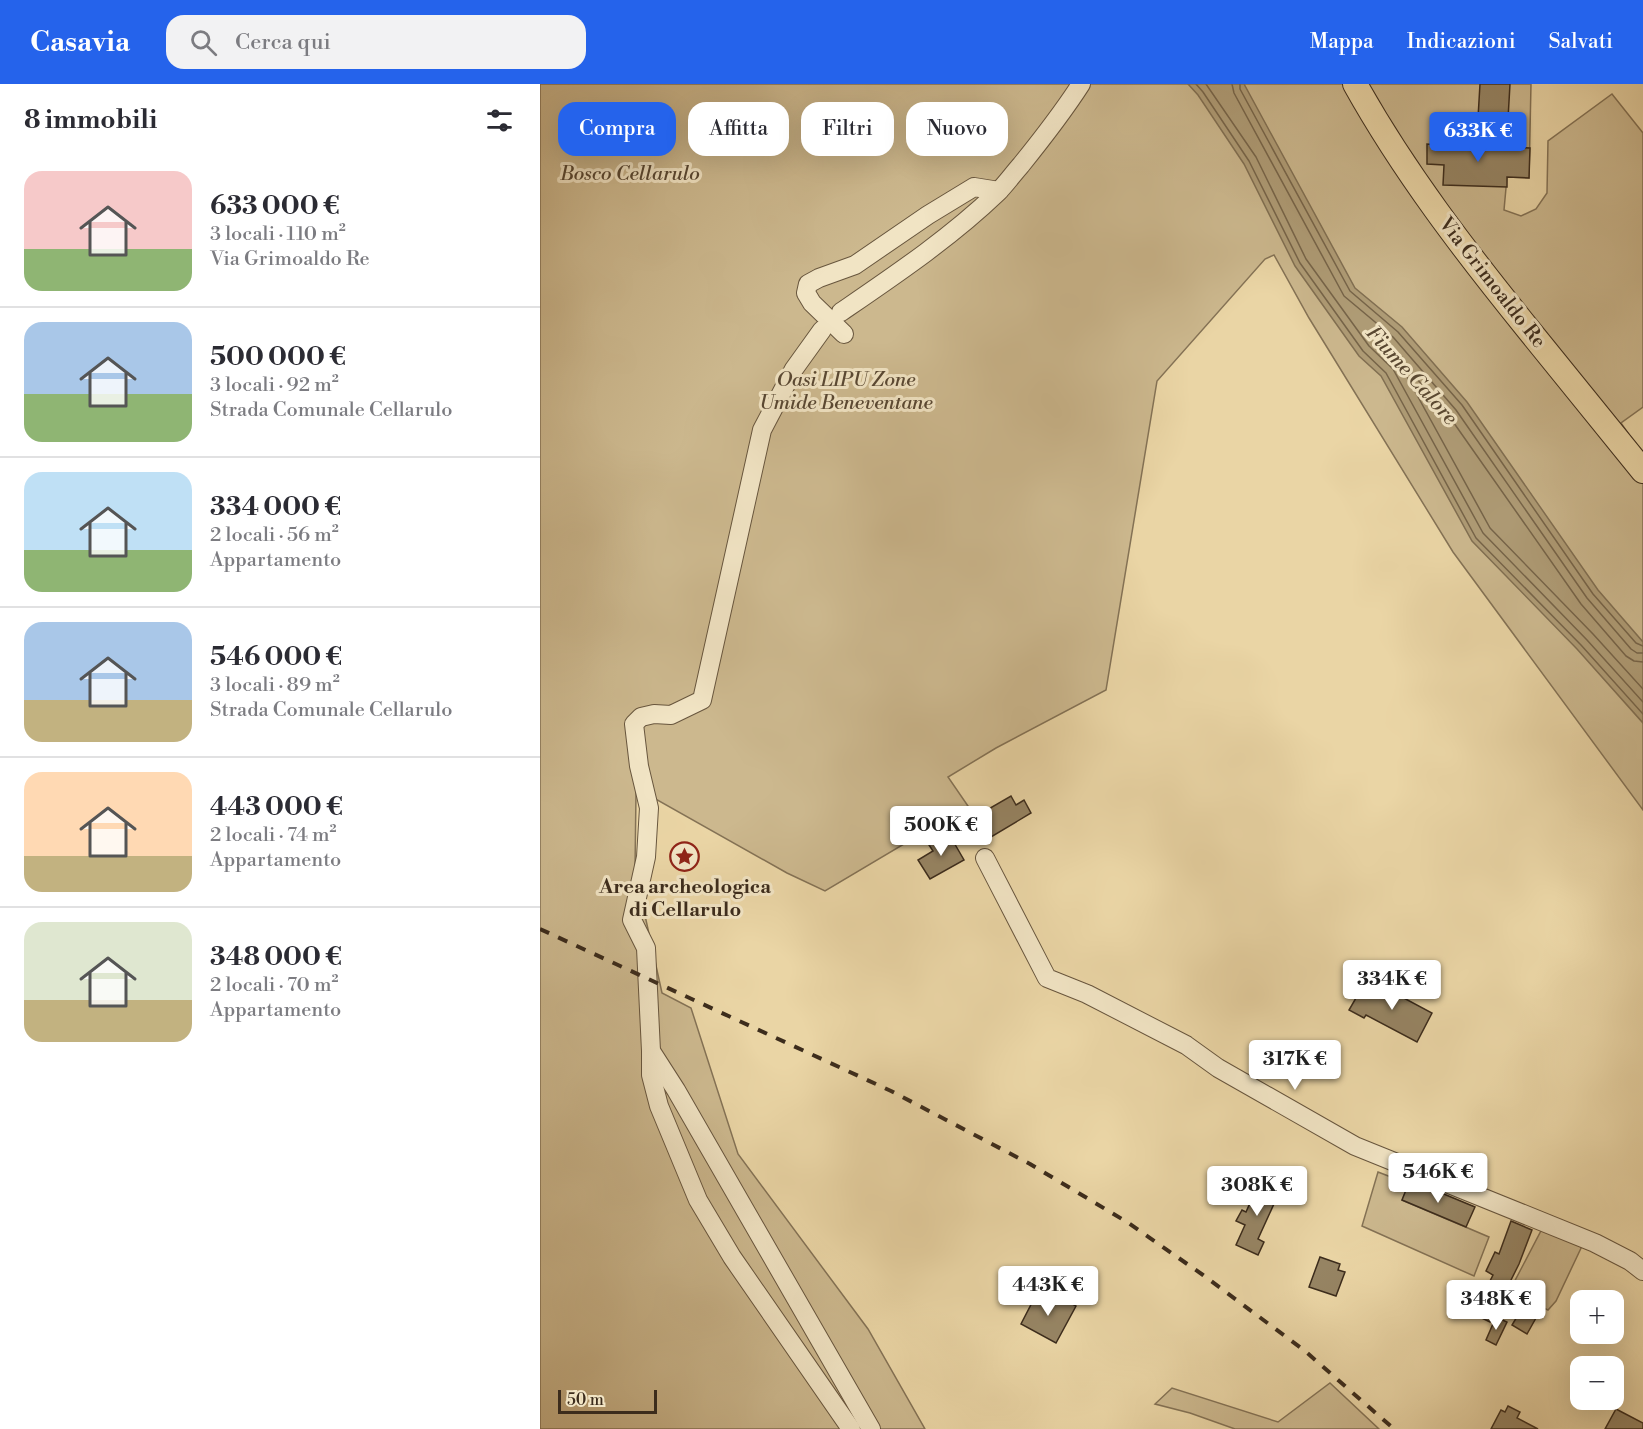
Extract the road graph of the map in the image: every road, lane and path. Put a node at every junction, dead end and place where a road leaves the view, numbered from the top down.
1 (1081, 84) edge
2 (1356, 84) edge
3 (999, 192) junction
4 (841, 312) dead end
5 (822, 330) dead end
6 (844, 334) dead end
7 (1643, 471) edge
8 (985, 858) dead end
9 (651, 1051) junction
10 (1643, 1271) edge
11 (851, 1429) edge
12 (871, 1429) edge

1 - 3 street
2 - 7 main road, Via Grimoaldo Re
3 - 4 street
3 - 6 street
5 - 9 street
8 - 10 street
9 - 11 street
9 - 12 street

